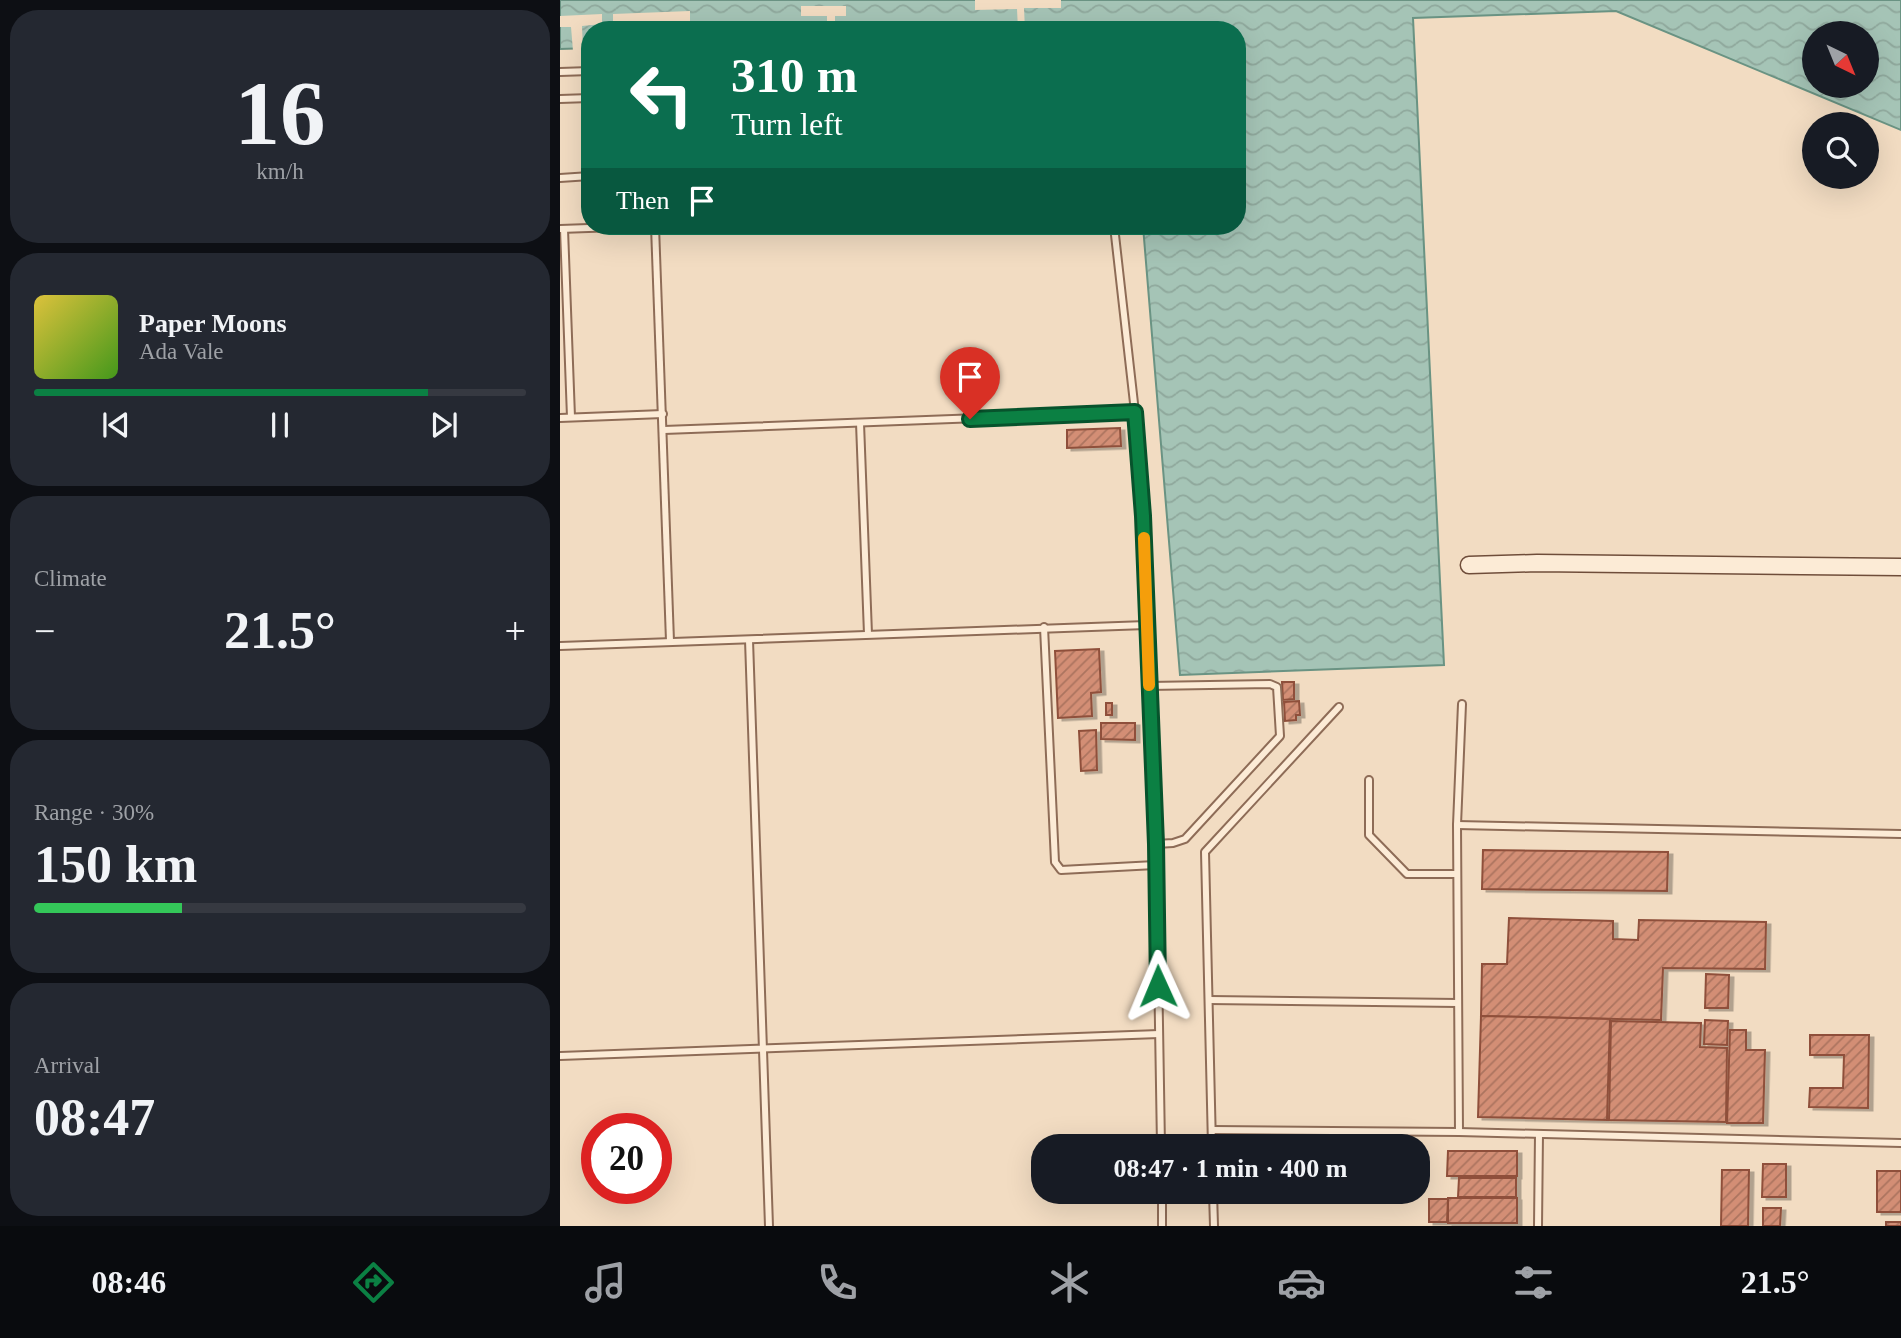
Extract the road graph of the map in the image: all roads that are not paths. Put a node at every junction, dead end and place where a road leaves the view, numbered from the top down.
1 (581, 71) edge
2 (560, 72) edge
3 (581, 98) edge
4 (560, 99) edge
5 (581, 177) edge
6 (560, 178) edge
7 (581, 228) edge
8 (562, 229) edge
9 (655, 235) edge
10 (1115, 235) edge
11 (562, 247) edge
12 (1135, 412) junction
13 (663, 414) junction
14 (571, 417) junction
15 (560, 418) edge
16 (860, 423) junction
17 (664, 430) junction
18 (1469, 565) dead end
19 (1901, 567) edge
20 (1146, 625) junction
21 (1044, 627) junction
22 (868, 634) junction
23 (749, 640) junction
24 (670, 641) junction
25 (560, 646) edge
26 (1149, 686) junction
27 (1462, 704) dead end
28 (1339, 706) dead end
29 (1369, 780) dead end
30 (1457, 825) junction
31 (1901, 834) edge
32 (1156, 844) junction
33 (1155, 865) junction
34 (1457, 874) junction
35 (1209, 1000) junction
36 (1458, 1003) junction
37 (1159, 1034) junction
38 (763, 1048) junction
39 (560, 1056) edge
40 (1212, 1130) junction
41 (1458, 1132) junction
42 (1161, 1134) edge
43 (1212, 1134) edge
44 (1539, 1134) junction
45 (1901, 1143) edge
46 (1162, 1204) edge
47 (1213, 1204) edge
48 (769, 1226) edge
49 (1162, 1226) edge
50 (1214, 1226) edge
51 (1538, 1226) edge

1 - 2 lane
3 - 4 lane
5 - 6 lane
7 - 8 lane
8 - 11 lane
9 - 13 lane
10 - 12 lane
11 - 14 lane
12 - 16 lane
12 - 20 lane
13 - 14 lane
13 - 17 lane
14 - 15 lane
16 - 17 lane
16 - 22 lane
17 - 24 lane
18 - 19 street
20 - 21 lane
20 - 26 lane
21 - 22 lane
21 - 33 lane
22 - 23 lane
23 - 24 lane
23 - 38 lane
24 - 25 lane
26 - 32 lane
26 - 32 lane
27 - 30 lane
28 - 35 lane
29 - 34 lane
30 - 31 lane
30 - 34 lane
32 - 33 lane
33 - 37 lane
34 - 36 lane
35 - 36 lane
35 - 40 lane
36 - 41 lane
37 - 38 lane
37 - 42 lane
38 - 39 lane
38 - 48 lane
40 - 41 lane
40 - 43 lane
41 - 44 lane
44 - 45 lane
44 - 51 lane
46 - 49 lane
47 - 50 lane

